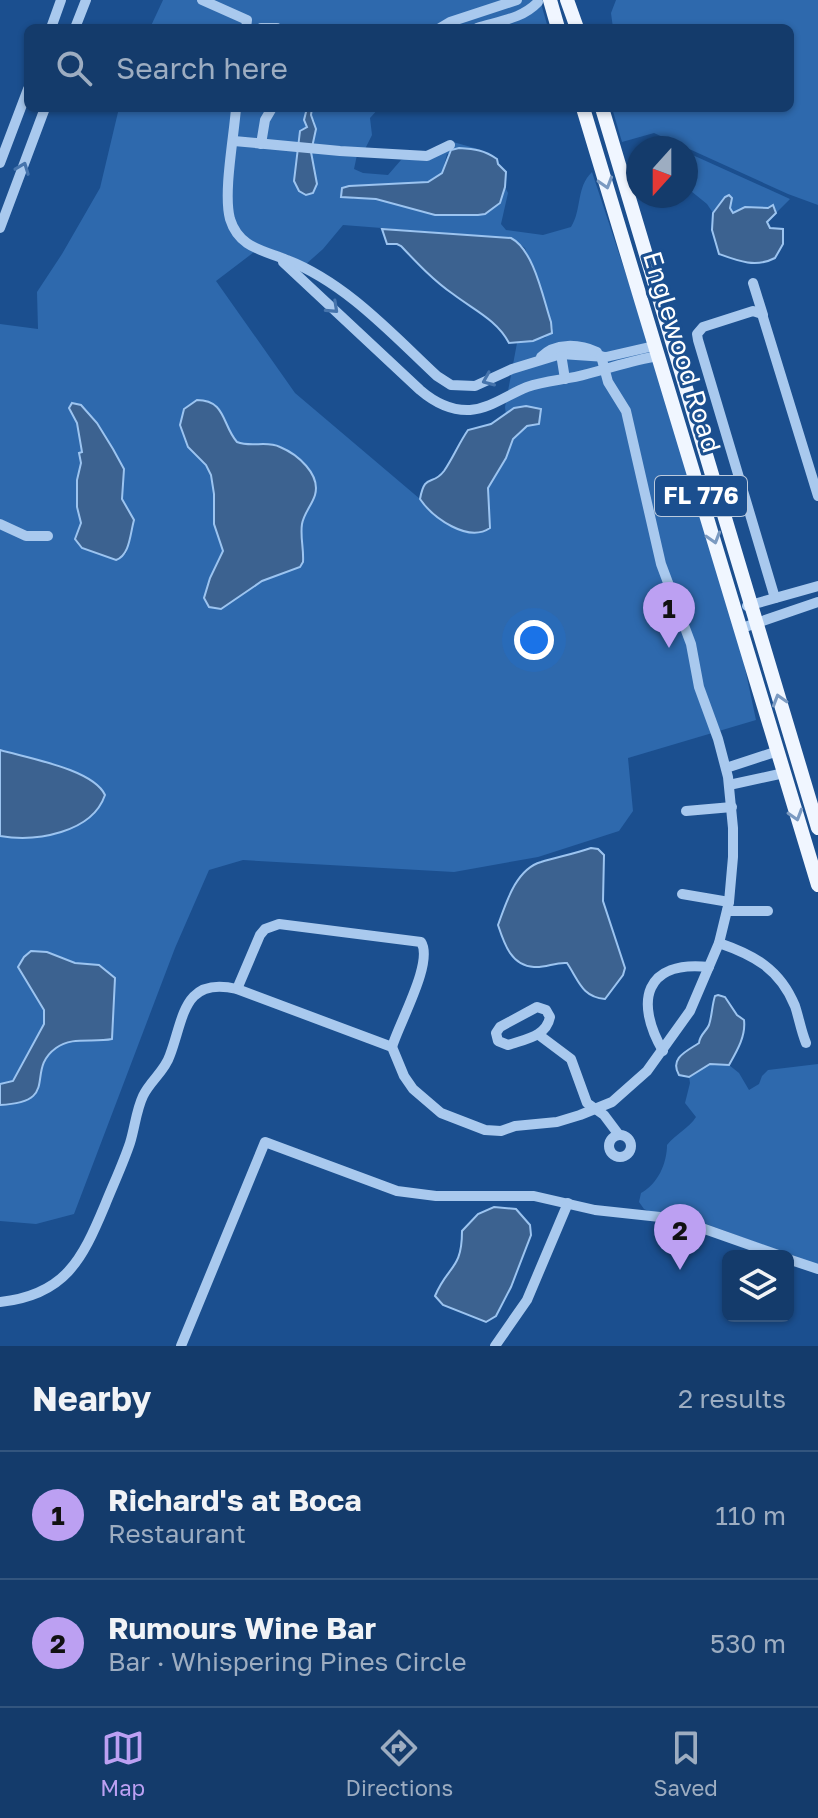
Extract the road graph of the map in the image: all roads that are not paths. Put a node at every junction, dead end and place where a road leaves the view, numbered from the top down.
1 (61, 0) edge
2 (86, 0) edge
3 (202, 0) edge
4 (517, 0) edge
5 (567, 0) edge
6 (545, 1) edge
7 (52, 24) edge
8 (77, 24) edge
9 (246, 24) edge
10 (451, 24) edge
11 (491, 24) edge
12 (556, 24) edge
13 (576, 24) edge
14 (24, 100) edge
15 (44, 112) edge
16 (236, 112) edge
17 (270, 112) edge
18 (584, 112) edge
19 (603, 112) edge
20 (18, 116) junction
21 (40, 124) junction
22 (234, 141) junction
23 (261, 144) junction
24 (450, 145) dead end
25 (0, 163) edge
26 (0, 228) edge
27 (275, 256) junction
28 (753, 283) dead end
29 (762, 315) junction
30 (406, 347) junction
31 (656, 351) junction
32 (561, 354) junction
33 (603, 356) junction
34 (538, 360) junction
35 (391, 364) junction
36 (604, 369) junction
37 (565, 379) junction
38 (697, 426) junction
39 (818, 496) edge
40 (0, 524) edge
41 (48, 536) dead end
42 (818, 586) edge
43 (775, 598) junction
44 (818, 602) edge
45 (743, 607) junction
46 (749, 626) junction
47 (797, 756) junction
48 (752, 759) junction
49 (781, 762) junction
50 (726, 768) junction
51 (757, 779) junction
52 (729, 785) junction
53 (732, 807) junction
54 (686, 811) dead end
55 (818, 828) edge
56 (818, 885) edge
57 (682, 894) dead end
58 (728, 907) junction
59 (768, 911) dead end
60 (719, 943) junction
61 (709, 967) junction
62 (237, 989) junction
63 (539, 1035) junction
64 (806, 1043) dead end
65 (392, 1047) junction
66 (663, 1051) junction
67 (595, 1110) junction
68 (619, 1135) dead end
69 (568, 1203) junction
70 (764, 1250) edge
71 (794, 1261) edge
72 (818, 1269) edge
73 (0, 1302) edge
74 (181, 1346) edge
75 (495, 1346) edge

1 - 7 street
2 - 8 street
3 - 9 street
4 - 10 street
5 - 13 main road
6 - 11 street
6 - 12 main road
14 - 20 street
15 - 21 street
16 - 22 street
17 - 23 street
18 -> 31 main road, Englewood Road / FL 776
19 - 38 main road, Englewood Road / FL 776
20 - 21 street
20 - 25 street
26 -> 21 street
22 - 23 street
22 - 27 street
23 - 24 street
27 - 30 street
27 -> 35 street
28 - 29 street
29 - 39 street
29 - 43 street
34 -> 30 street
30 - 35 street
31 - 33 street
31 - 36 street
31 - 38 main road
31 -> 45 main road, Englewood Road / FL 776
32 - 33 street
32 - 34 street
32 - 37 street
33 - 34 street
33 - 36 street
35 - 37 street
36 - 37 street
36 - 50 street
38 - 45 main road, Englewood Road / FL 776
40 - 41 street
42 - 43 street
43 - 45 street
44 - 46 street
45 - 46 main road, Englewood Road / FL 776
47 -> 46 main road, Englewood Road / FL 776
46 - 49 main road, Englewood Road / FL 776
47 - 49 main road
47 - 55 main road, Englewood Road / FL 776
48 - 49 street
48 - 50 street
48 - 51 street
49 - 51 street
49 -> 56 main road, Englewood Road / FL 776
50 - 52 street
51 - 52 street
52 - 53 street
53 - 54 street
53 - 58 street
57 - 58 street
58 - 59 street
58 - 60 street
60 - 61 street
60 - 64 street
61 - 66 street
61 - 66 street
62 - 65 street
62 - 65 street
62 - 73 street
63 - 63 street
63 - 67 street
65 - 67 street
66 - 67 street
67 - 68 street
69 - 70 street
69 - 74 street
69 - 75 street
71 - 72 street

